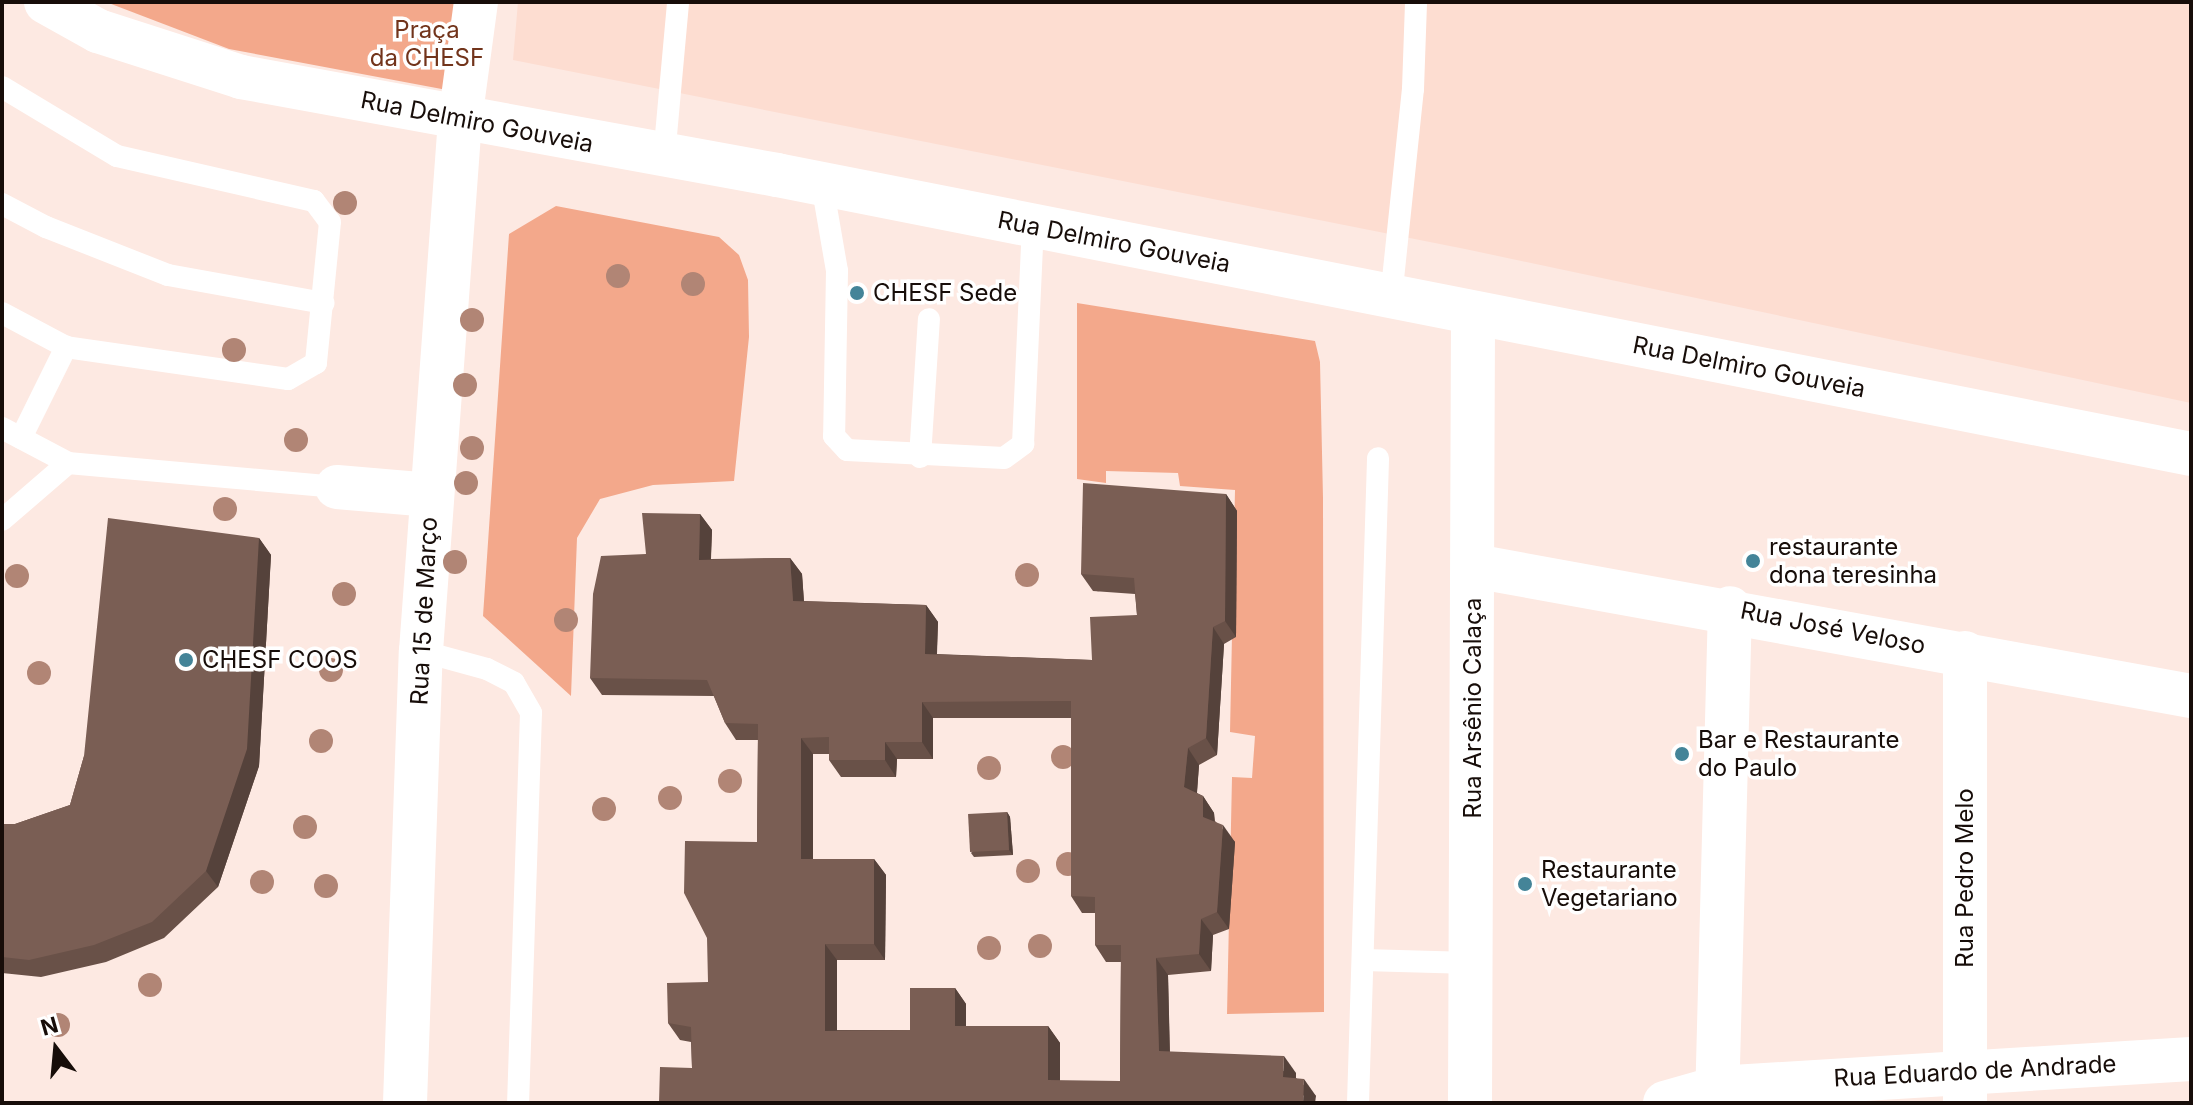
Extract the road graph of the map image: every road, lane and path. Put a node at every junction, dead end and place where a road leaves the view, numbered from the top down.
1 (46, 2) edge
2 (476, 2) edge
3 (678, 2) edge
4 (1416, 2) edge
5 (2, 87) edge
6 (460, 120) junction
7 (664, 157) junction
8 (822, 184) junction
9 (2, 204) edge
10 (1033, 226) junction
11 (1391, 298) junction
12 (323, 303) junction
13 (2, 313) edge
14 (1473, 313) junction
15 (929, 319) dead end
16 (66, 347) junction
17 (12, 433) edge
18 (2191, 454) edge
19 (920, 457) junction
20 (1378, 458) dead end
21 (68, 463) junction
22 (337, 487) joint
23 (431, 495) junction
24 (2, 520) edge
25 (1474, 566) junction
26 (1730, 608) junction
27 (421, 651) junction
28 (1965, 653) junction
29 (2191, 696) edge
30 (1363, 960) junction
31 (1471, 963) junction
32 (2191, 1059) edge
33 (1965, 1087) edge
34 (1717, 1096) edge
35 (405, 1103) edge
36 (518, 1103) edge
37 (1358, 1103) edge
38 (1470, 1103) edge
39 (1665, 1103) edge

1 - 6 street, Rua Delmiro Gouveia
2 - 6 street, Rua 15 de Março
3 - 7 lane
4 - 11 lane
5 - 12 lane
6 - 7 street, Rua Delmiro Gouveia
6 - 23 street, Rua 15 de Março
7 - 8 street, Rua Delmiro Gouveia
8 - 10 street, Rua Delmiro Gouveia
8 - 19 lane
9 - 12 lane
10 - 11 street, Rua Delmiro Gouveia
10 - 19 lane
11 - 14 street, Rua Delmiro Gouveia
12 - 16 lane
13 - 16 lane
14 - 18 street, Rua Delmiro Gouveia
14 - 25 street, Rua Arsênio Calaça
15 - 19 lane
16 - 17 lane
17 - 21 lane
20 - 30 lane
21 - 22 lane
21 - 24 lane
22 - 23 street
23 - 27 street, Rua 15 de Março
25 - 26 street, Rua José Veloso
25 - 31 street, Rua Arsênio Calaça
26 - 28 street, Rua José Veloso
26 - 34 street
27 - 35 street, Rua 15 de Março
27 - 36 lane
28 - 29 street, Rua José Veloso
28 - 33 street, Rua Pedro Melo
30 - 31 lane
30 - 37 lane
31 - 38 street, Rua Arsênio Calaça
32 - 33 street, Rua Eduardo de Andrade
33 - 34 street, Rua Eduardo de Andrade
34 - 39 street, Rua Eduardo de Andrade

